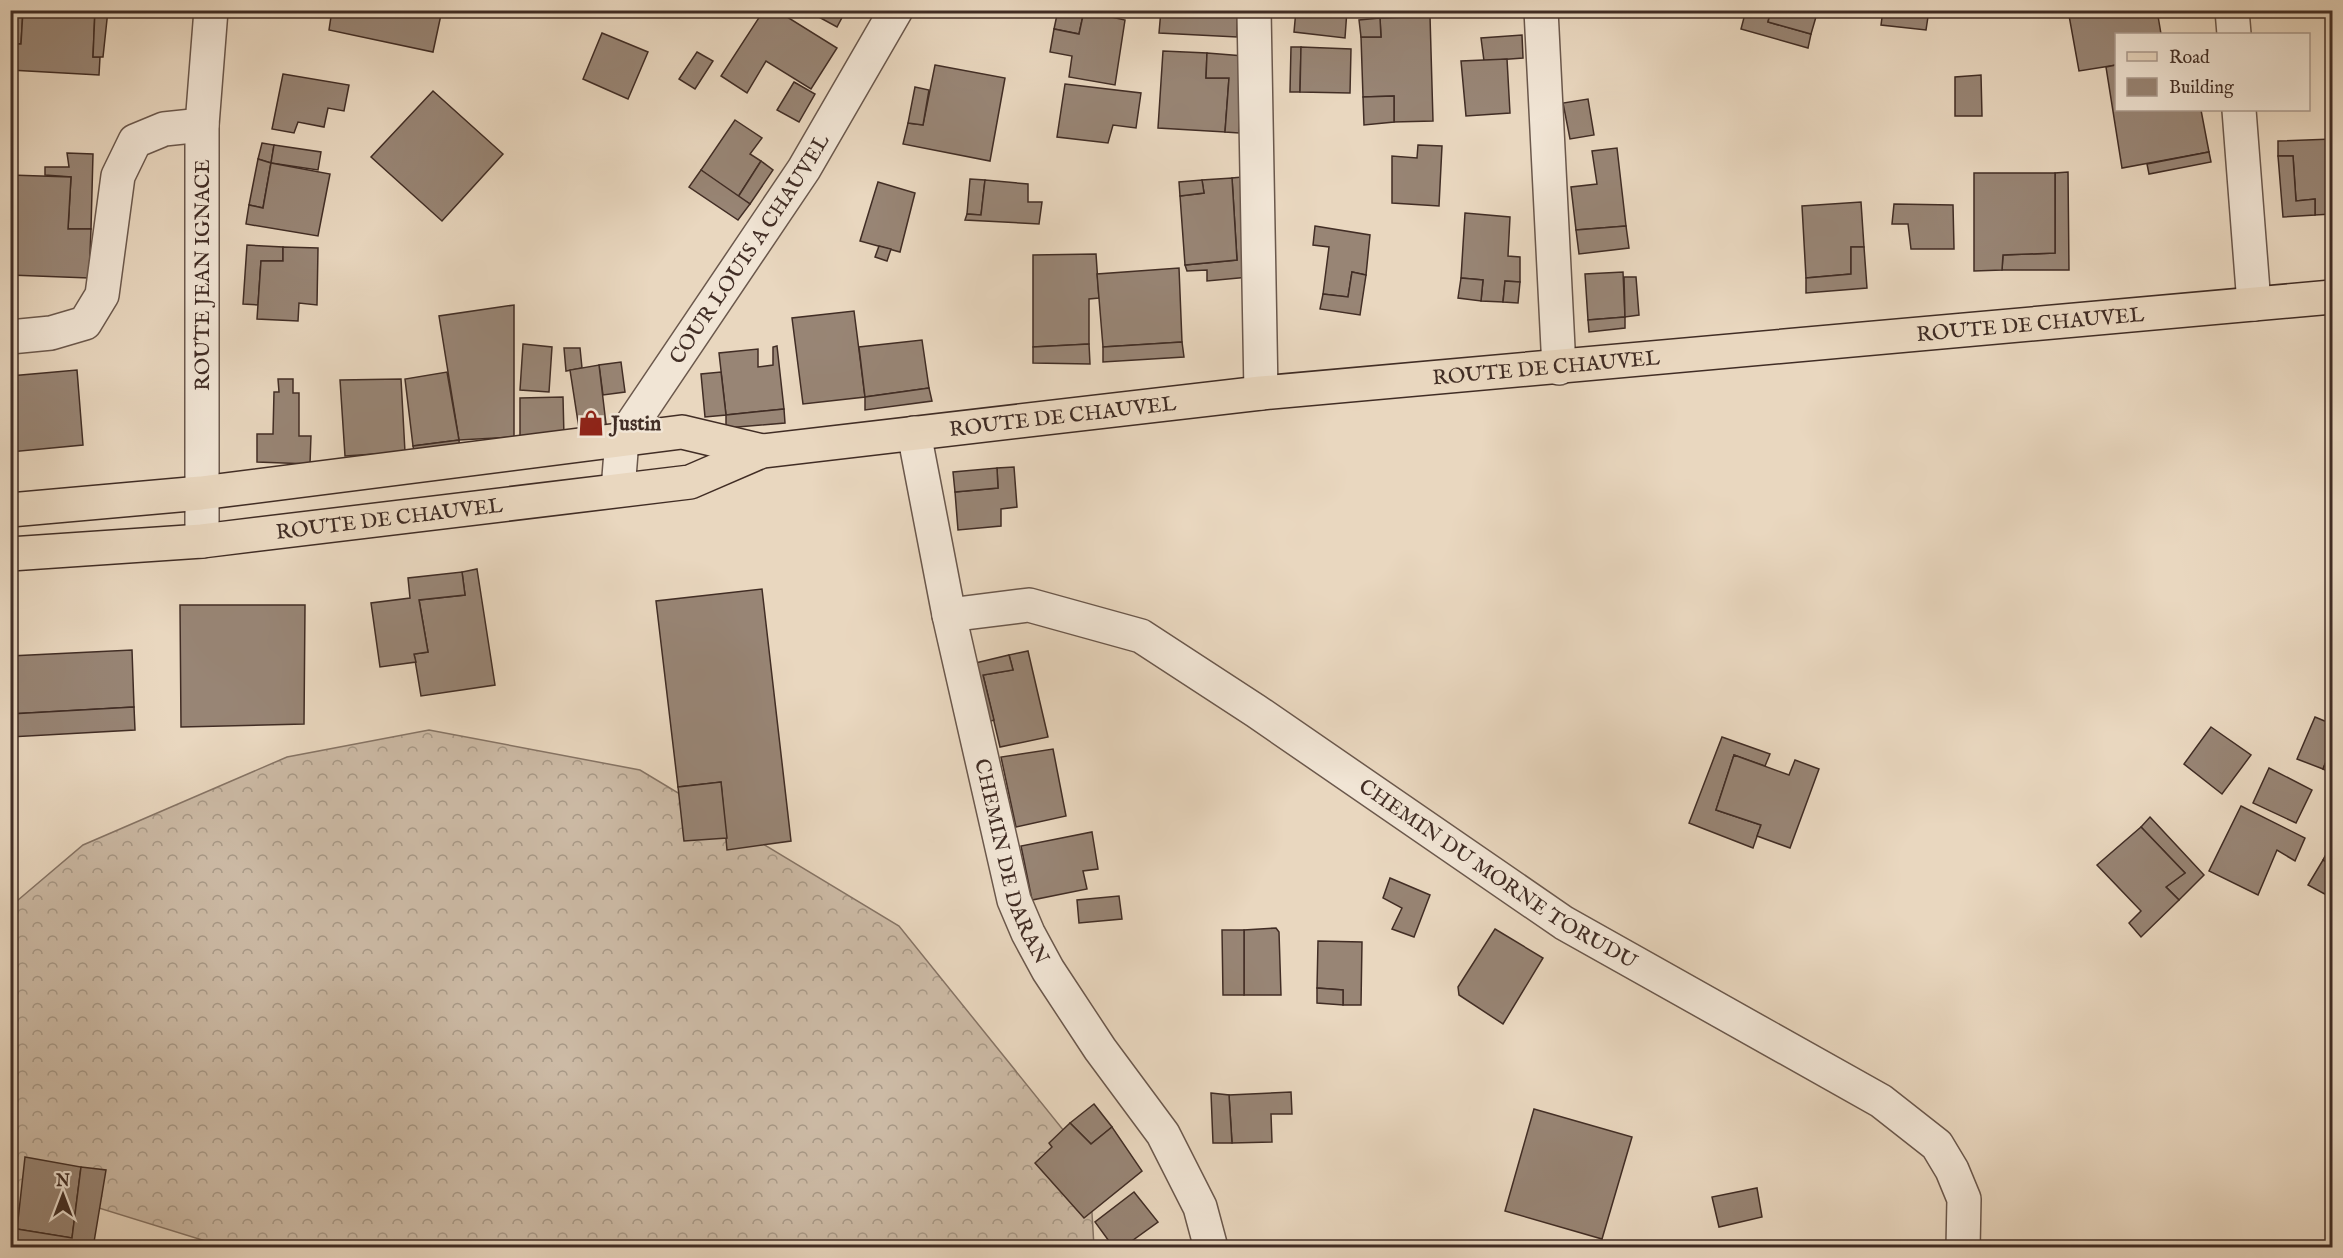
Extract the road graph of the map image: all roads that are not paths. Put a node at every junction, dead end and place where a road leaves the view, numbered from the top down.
1 (211, 10) edge
2 (896, 10) edge
3 (1254, 10) edge
4 (1541, 10) edge
5 (2232, 10) edge
6 (2234, 33) edge
7 (2239, 111) edge
8 (202, 125) junction
9 (2332, 297) edge
10 (2254, 304) junction
11 (10, 337) edge
12 (1559, 368) junction
13 (1261, 393) junction
14 (914, 433) junction
15 (622, 439) junction
16 (762, 451) junction
17 (618, 490) junction
18 (201, 493) junction
19 (10, 510) edge
20 (202, 541) junction
21 (10, 554) edge
22 (949, 615) junction
23 (1211, 1248) edge
24 (1963, 1248) edge

1 - 8 street, ROUTE JEAN IGNACE
2 - 15 street, COUR LOUIS A CHAUVEL
3 - 13 street
4 - 12 street
5 - 6 street
7 - 10 street
8 - 11 street
8 - 18 street, ROUTE JEAN IGNACE
9 - 10 main road, ROUTE DE CHAUVEL
10 - 12 main road, ROUTE DE CHAUVEL
12 - 13 main road, ROUTE DE CHAUVEL
13 - 14 main road, ROUTE DE CHAUVEL
14 - 16 main road, ROUTE DE CHAUVEL
14 - 22 street, CHEMIN DE DARAN
15 - 16 main road, ROUTE DE CHAUVEL
15 - 17 street, COUR LOUIS A CHAUVEL
15 - 18 main road, ROUTE DE CHAUVEL
16 - 17 main road, ROUTE DE CHAUVEL
17 - 20 main road, ROUTE DE CHAUVEL
18 - 19 main road, ROUTE DE CHAUVEL
18 - 20 street, ROUTE JEAN IGNACE
20 - 21 main road, ROUTE DE CHAUVEL
22 - 23 street, CHEMIN DE DARAN
22 - 24 street, CHEMIN DU MORNE TORUDU

